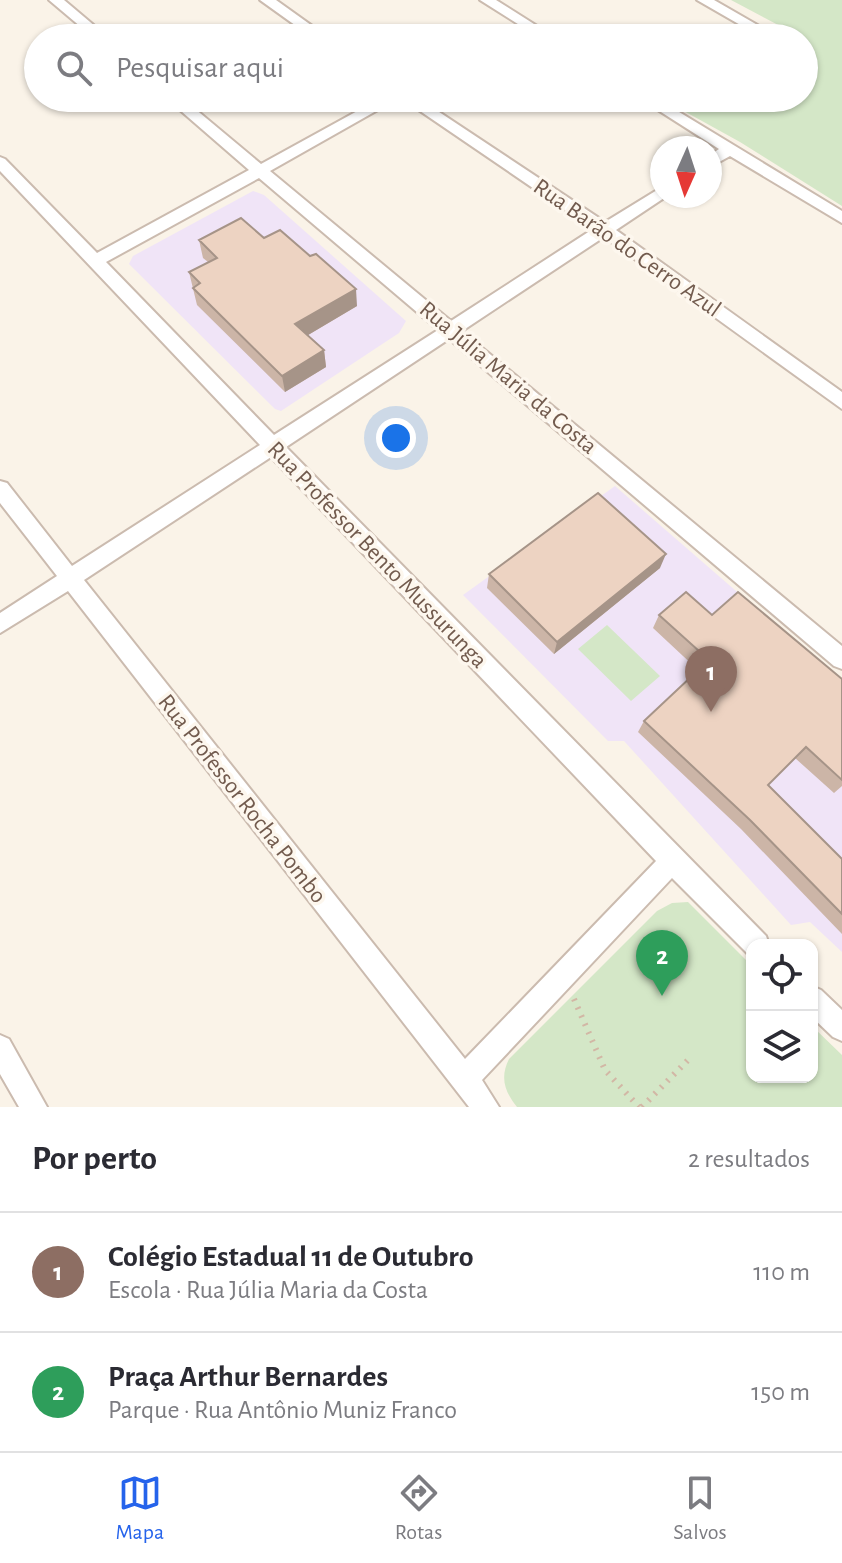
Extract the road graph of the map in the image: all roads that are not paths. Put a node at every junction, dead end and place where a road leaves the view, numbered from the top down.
1 (56, 0) edge
2 (267, 0) edge
3 (487, 0) edge
4 (704, 0) edge
5 (85, 24) edge
6 (302, 24) edge
7 (526, 24) edge
8 (748, 24) edge
9 (190, 112) edge
10 (367, 112) edge
11 (429, 112) edge
12 (670, 112) edge
13 (732, 148) junction
14 (722, 154) edge
15 (0, 162) edge
16 (261, 172) junction
17 (650, 200) edge
18 (842, 218) edge
19 (604, 229) junction
20 (96, 261) junction
21 (450, 330) junction
22 (842, 402) edge
23 (270, 446) junction
24 (0, 489) edge
25 (68, 578) junction
26 (0, 624) edge
27 (842, 659) edge
28 (672, 861) junction
29 (751, 939) edge
30 (818, 1005) edge
31 (842, 1028) edge
32 (0, 1048) edge
33 (464, 1080) junction
34 (34, 1107) edge
35 (486, 1107) edge

1 - 5 street
2 - 6 street
3 - 7 street
4 - 8 street
9 - 16 street, Rua Júlia Maria da Costa
10 - 16 street
11 - 19 street, Rua Barão do Cerro Azul
12 - 13 street
13 - 14 street
13 - 18 street
15 - 20 street, Rua Professor Bento Mussurunga
16 - 20 street
16 - 21 street, Rua Júlia Maria da Costa
17 - 19 street
19 - 21 street
19 - 22 street, Rua Barão do Cerro Azul
20 - 23 street, Rua Professor Bento Mussurunga
21 - 23 street
21 - 27 street, Rua Júlia Maria da Costa
23 - 25 street
23 - 28 street, Rua Professor Bento Mussurunga
24 - 25 street, Rua Professor Rocha Pombo
25 - 26 street
25 - 33 street, Rua Professor Rocha Pombo
28 - 29 street, Rua Professor Bento Mussurunga
28 - 33 street
30 - 31 street
32 - 34 street
33 - 35 street, Rua Professor Rocha Pombo

